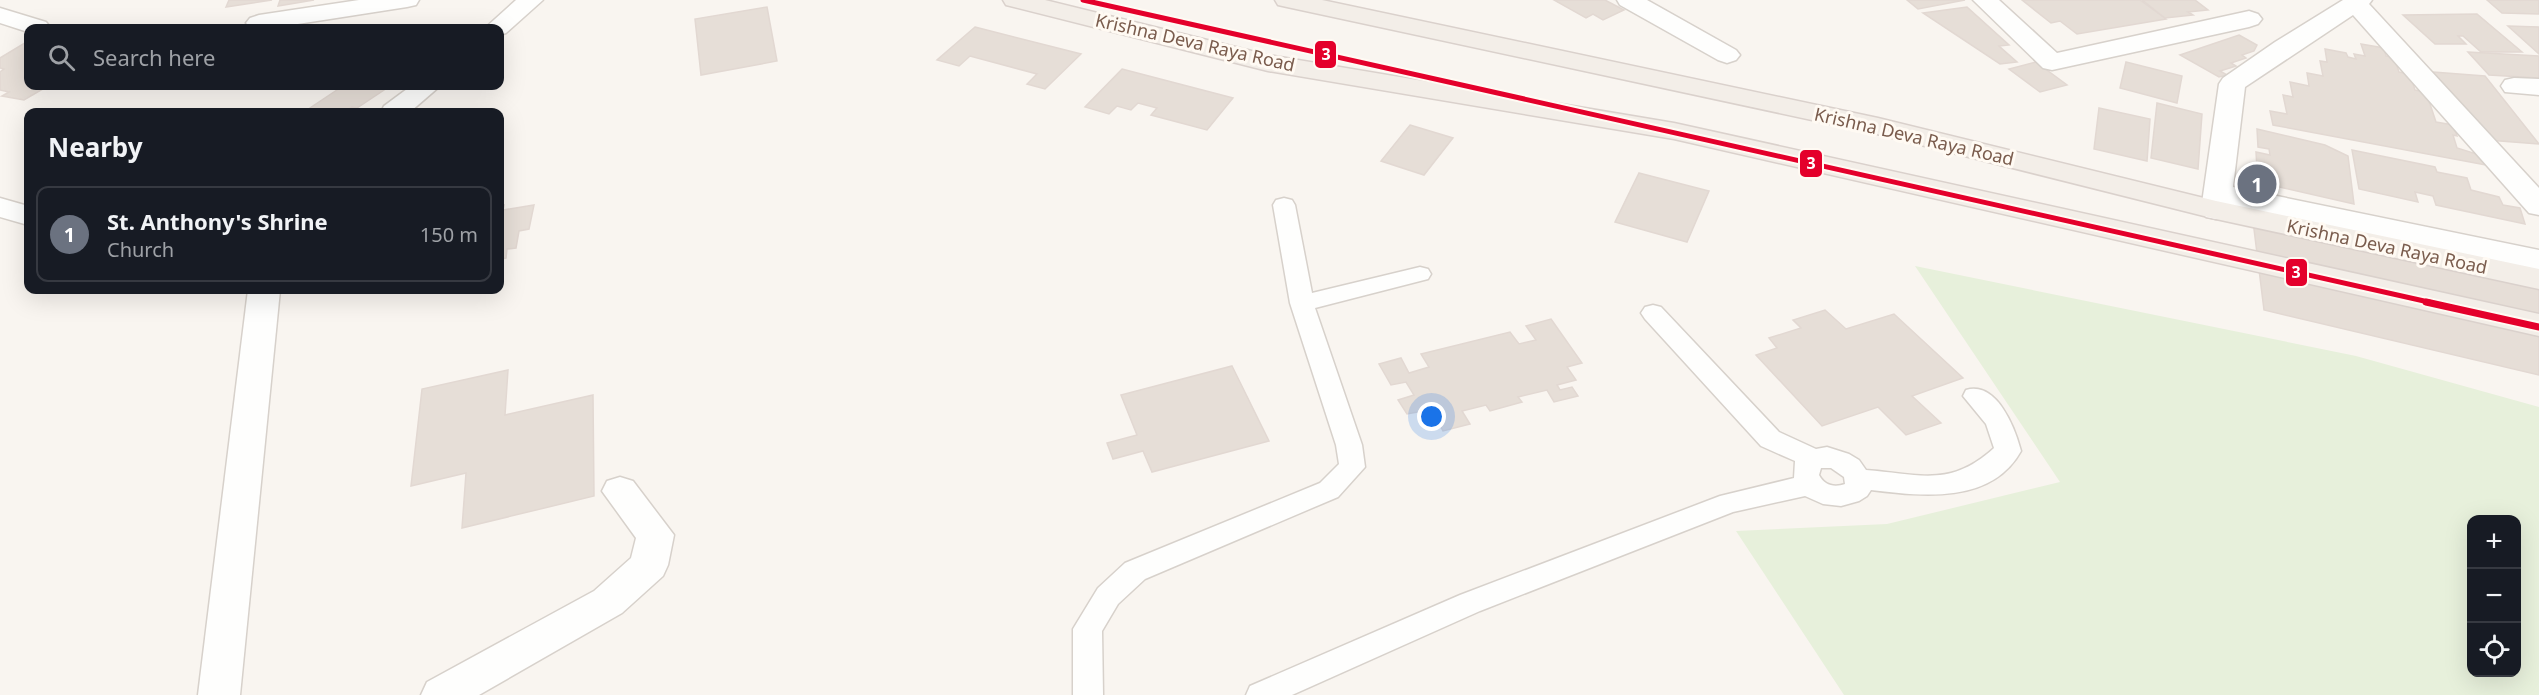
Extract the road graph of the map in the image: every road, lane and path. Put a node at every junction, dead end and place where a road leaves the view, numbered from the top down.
1 (407, 0) edge
2 (531, 0) edge
3 (1014, 0) edge
4 (1287, 0) edge
5 (1629, 0) edge
6 (1985, 0) edge
7 (2223, 0) edge
8 (2357, 1) edge
9 (0, 15) edge
10 (2248, 19) junction
11 (260, 23) dead end
12 (28, 24) edge
13 (501, 24) edge
14 (2284, 47) junction
15 (1726, 55) dead end
16 (422, 90) edge
17 (399, 108) edge
18 (2217, 201) junction
19 (1284, 205) dead end
20 (2539, 206) edge
21 (0, 207) edge
22 (24, 215) edge
23 (2539, 260) edge
24 (1420, 274) dead end
25 (2539, 279) edge
26 (261, 294) edge
27 (1302, 303) junction
28 (1653, 313) dead end
29 (2539, 325) edge
30 (1975, 396) dead end
31 (1812, 472) junction
32 (1859, 479) junction
33 (620, 491) dead end
34 (219, 695) edge
35 (441, 695) edge
36 (1088, 695) edge
37 (1261, 695) edge

1 - 11 street
2 - 13 street
3 - 29 main road, Krishna Deva Raya Road
4 - 18 main road, Krishna Deva Raya Road
5 - 15 street
6 - 10 street
7 - 10 street
8 - 14 street
8 - 20 street
9 - 12 street
10 - 14 street
14 - 18 street
16 - 17 street
18 - 23 street
18 - 25 main road, Krishna Deva Raya Road
19 - 27 lane
21 - 22 street
24 - 27 lane
26 - 34 street
27 - 36 lane
28 - 31 lane
30 - 32 lane
31 - 32 lane
31 - 32 lane
31 - 37 lane
33 - 35 street

